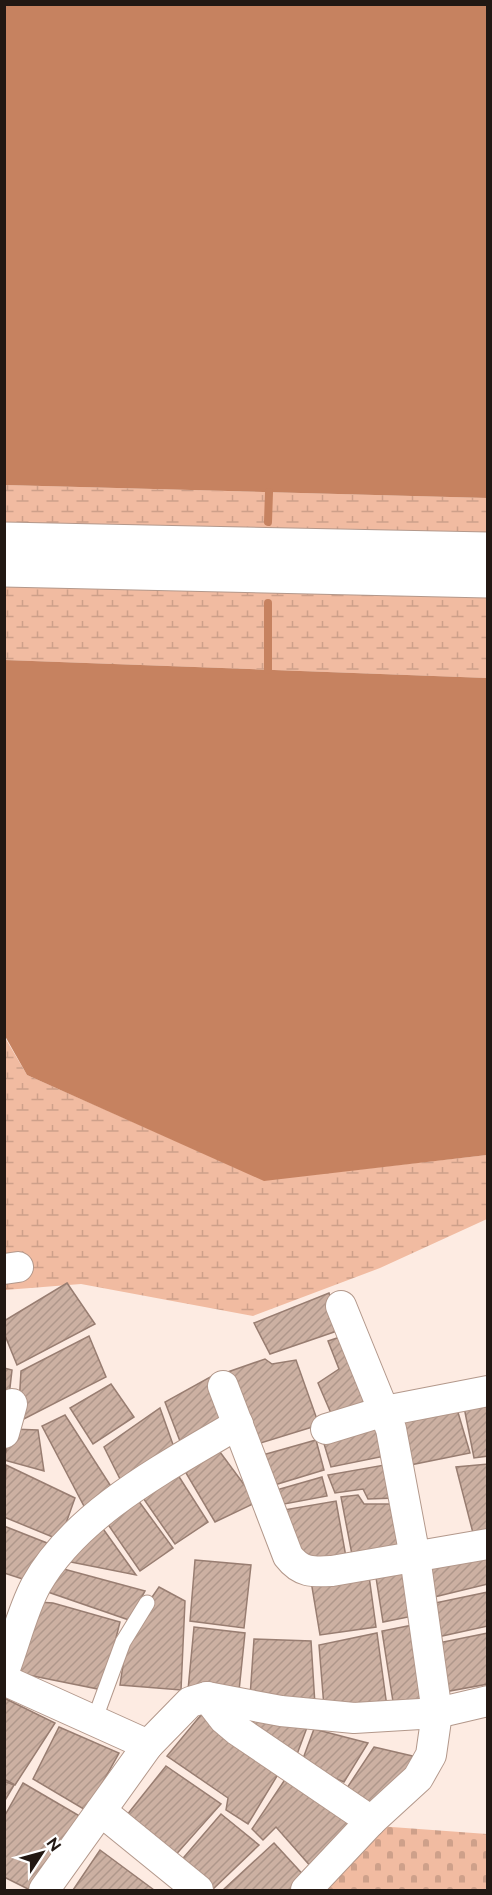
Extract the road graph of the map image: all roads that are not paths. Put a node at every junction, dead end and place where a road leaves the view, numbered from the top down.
1 (4, 539) edge
2 (488, 549) edge
3 (4, 570) edge
4 (488, 581) edge
5 (341, 1306) dead end
6 (223, 1386) dead end
7 (488, 1391) edge
8 (12, 1404) dead end
9 (385, 1412) junction
10 (238, 1424) junction
11 (326, 1429) dead end
12 (4, 1433) edge
13 (488, 1544) edge
14 (415, 1557) junction
15 (147, 1603) dead end
16 (4, 1671) edge
17 (4, 1680) edge
18 (207, 1697) junction
19 (486, 1706) edge
20 (437, 1713) junction
21 (94, 1721) junction
22 (148, 1745) junction
23 (101, 1811) junction
24 (371, 1821) junction
25 (44, 1890) edge
26 (198, 1890) edge
27 (306, 1890) edge

1 - 2 main road
3 - 4 main road
5 - 9 street
6 - 10 street
7 - 9 street
8 - 12 street
9 - 11 street
9 - 14 street
10 - 14 street
10 - 16 street
13 - 14 street
14 - 20 street
15 - 21 lane
17 - 21 street
18 - 20 street
18 - 22 street
18 - 24 street
19 - 20 street
20 - 24 street
21 - 22 street
22 - 23 street
23 - 25 street
23 - 26 street
24 - 27 street

